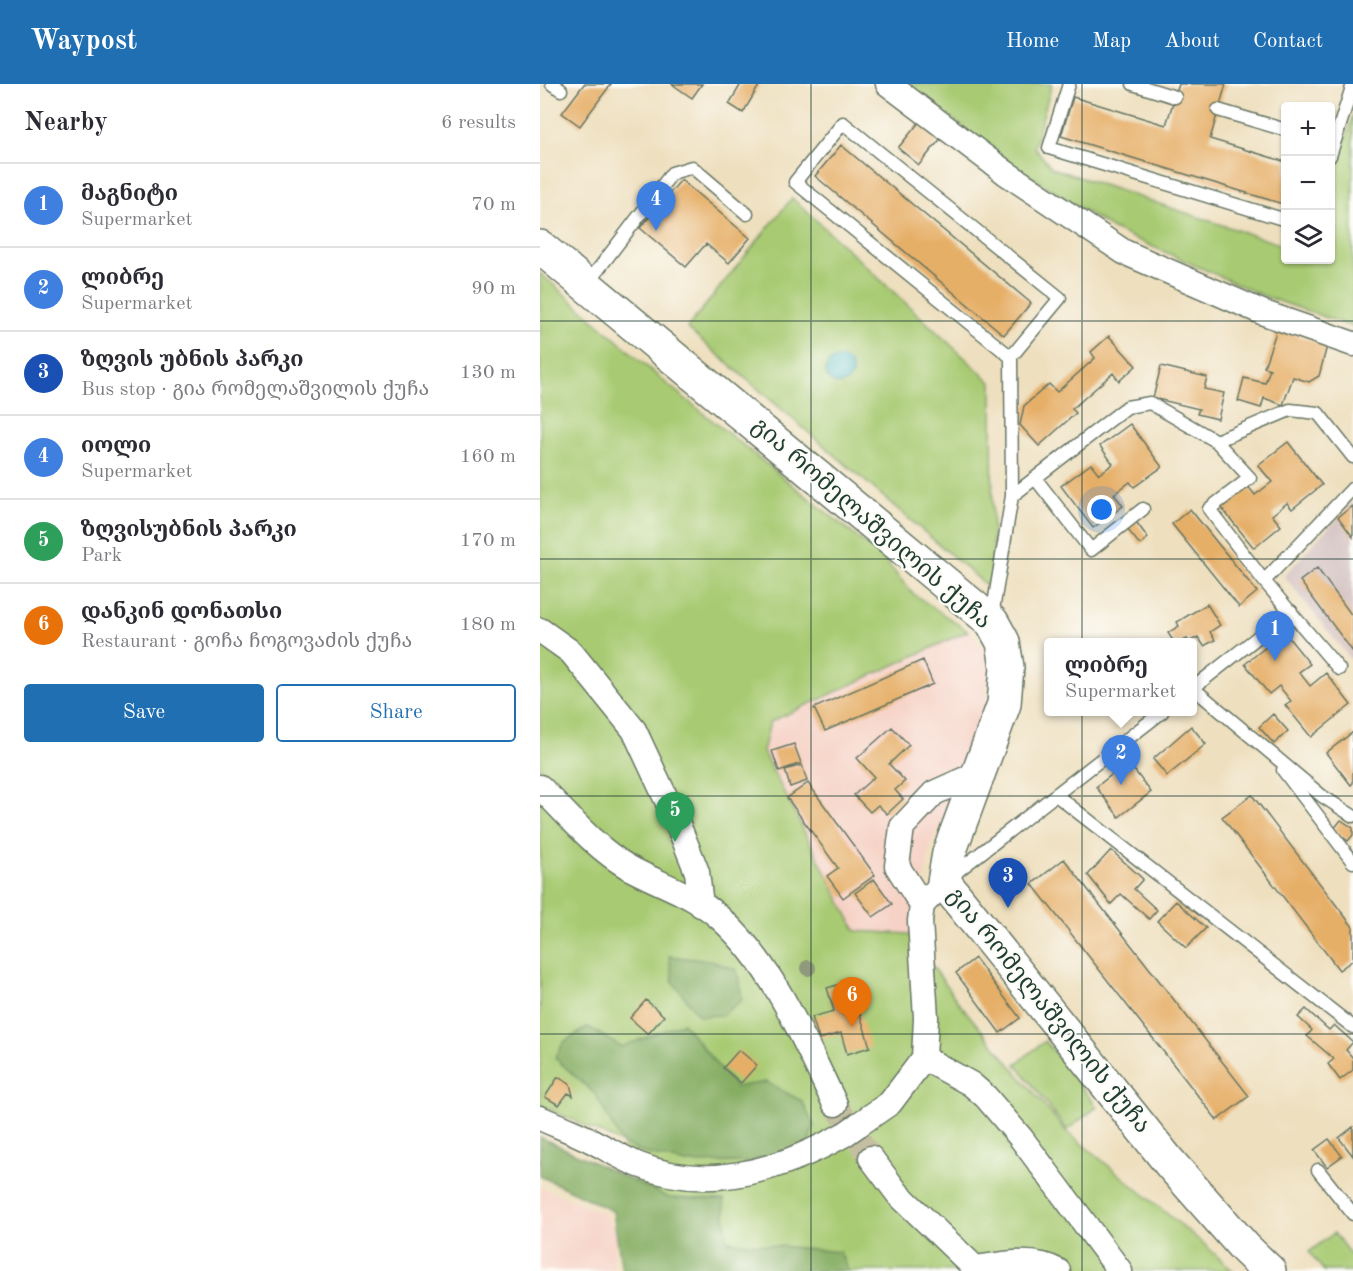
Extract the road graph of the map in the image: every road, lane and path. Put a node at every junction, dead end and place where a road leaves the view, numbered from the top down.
1 (888, 84) edge
2 (1069, 84) edge
3 (1133, 84) edge
4 (1353, 84) edge
5 (1175, 97) dead end
6 (1218, 110) dead end
7 (1281, 129) edge
8 (1335, 139) edge
9 (747, 214) dead end
10 (1281, 218) edge
11 (540, 247) edge
12 (586, 285) junction
13 (1353, 344) edge
14 (1011, 357) junction
15 (1216, 441) junction
16 (1353, 457) edge
17 (1035, 478) junction
18 (1353, 488) edge
19 (1012, 496) junction
20 (1143, 509) dead end
21 (1264, 581) junction
22 (1291, 611) junction
23 (992, 622) junction
24 (540, 630) edge
25 (1339, 669) dead end
26 (1197, 685) edge
27 (1197, 691) edge
28 (1156, 716) edge
29 (1269, 752) junction
30 (540, 787) edge
31 (973, 788) junction
32 (1056, 795) junction
33 (1353, 816) edge
34 (1353, 862) edge
35 (933, 894) junction
36 (701, 905) junction
37 (1353, 1027) edge
38 (924, 1058) junction
39 (835, 1104) tunnel mouth
40 (540, 1118) edge
41 (871, 1158) tunnel mouth
42 (1318, 1170) dead end
43 (1353, 1214) edge
44 (1050, 1268) edge
45 (977, 1270) edge
46 (1015, 1271) edge
47 (1120, 1271) edge
48 (1269, 1271) edge

1 - 13 street
2 - 10 lane
3 - 5 lane
4 - 8 lane
6 - 7 lane
9 - 12 lane
11 - 12 street, გია რომელაშვილის ქუჩა
12 - 23 street, გია რომელაშვილის ქუჩა
14 - 14 lane
14 - 19 lane
15 - 16 lane
15 - 17 lane
15 - 21 lane
17 - 19 lane
17 - 20 lane
18 - 21 lane
19 - 23 lane
21 - 22 lane
22 - 25 lane
22 - 26 lane
23 - 31 street, გია რომელაშვილის ქუჩა
24 - 36 street
27 - 29 lane
28 - 32 lane
29 - 33 lane
29 - 34 lane
30 - 36 street
31 - 35 street, გია რომელაშვილის ქუჩა
31 - 35 street
32 - 35 lane
32 - 37 lane
35 - 38 street
35 - 48 street, გია რომელაშვილის ქუჩა
36 - 39 street
38 - 40 street
38 - 47 street
41 - 45 street
42 - 43 lane
44 - 45 street
44 - 46 street

